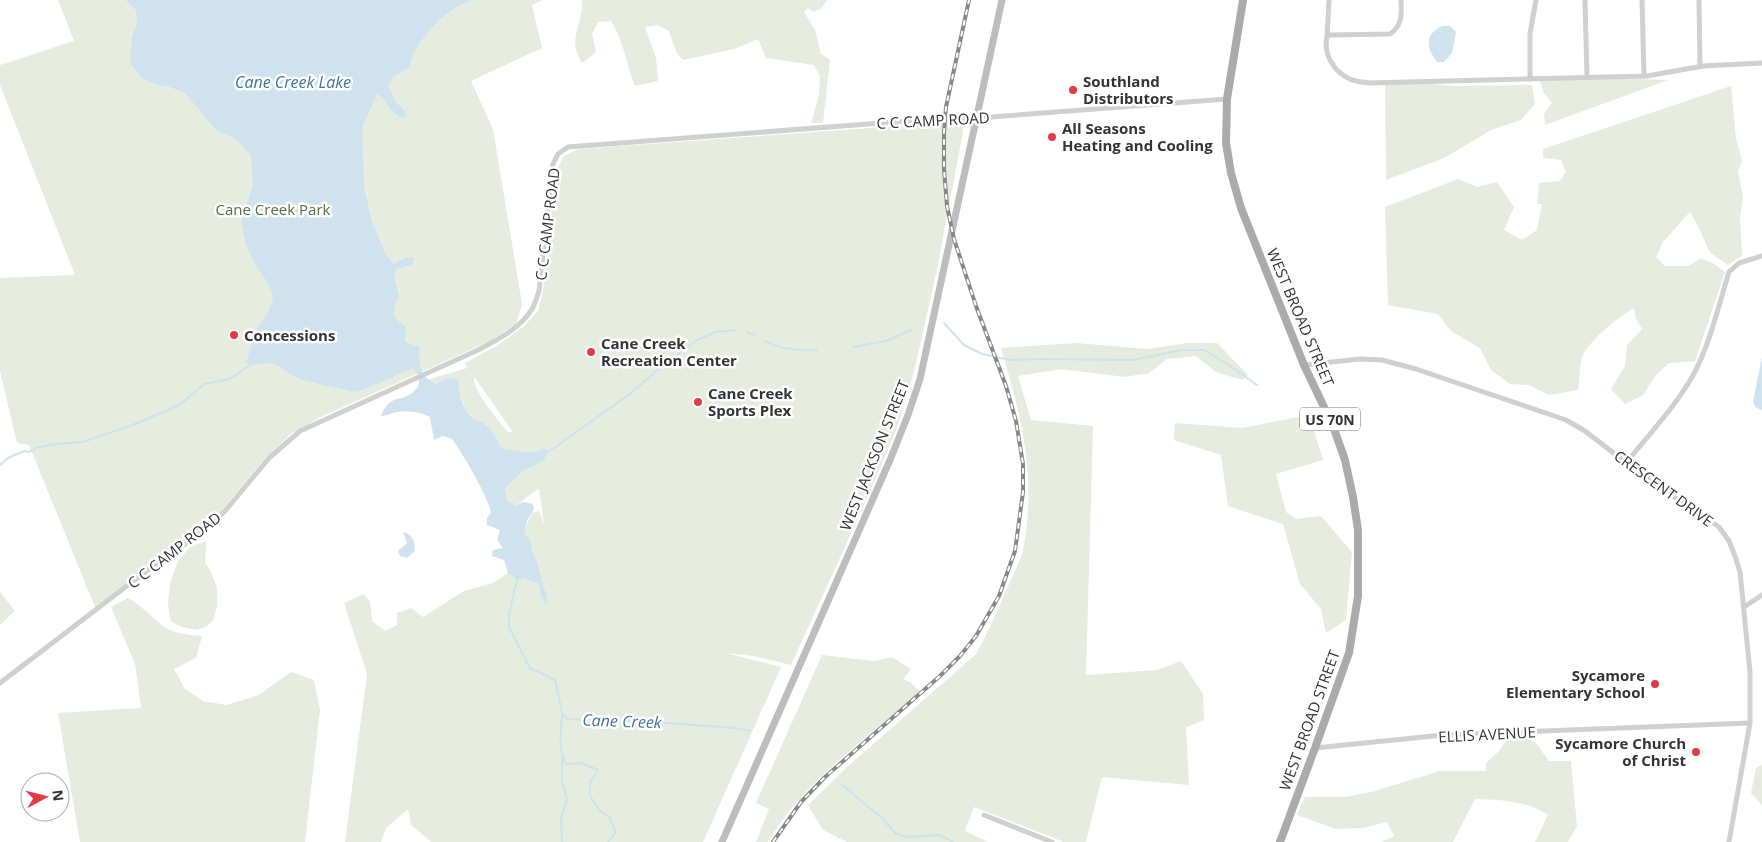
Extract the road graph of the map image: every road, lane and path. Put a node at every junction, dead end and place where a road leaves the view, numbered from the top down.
1 (1002, 0) edge
2 (1243, 0) edge
3 (1329, 0) edge
4 (1401, 0) edge
5 (1536, 0) edge
6 (1585, 0) edge
7 (1642, 0) edge
8 (1699, 0) edge
9 (1327, 37) junction
10 (1762, 63) edge
11 (1700, 66) junction
12 (1644, 76) junction
13 (1586, 77) junction
14 (1530, 79) junction
15 (1227, 98) junction
16 (977, 118) junction
17 (1762, 256) edge
18 (1304, 365) junction
19 (1627, 462) junction
20 (1762, 595) edge
21 (1744, 607) junction
22 (0, 683) edge
23 (1750, 723) junction
24 (1315, 748) junction
25 (984, 815) dead end
26 (722, 842) edge
27 (1052, 842) edge
28 (1280, 842) edge
29 (1729, 842) edge

1 - 16 street, WEST JACKSON STREET
2 - 15 main road, WEST BROAD STREET / US 70N
3 - 9 street
4 - 9 street
5 - 14 street
6 - 13 street
7 - 12 street
8 - 11 street
9 - 14 street
10 - 11 street
11 - 12 street
12 - 13 street
13 - 14 street
15 - 16 street, C C CAMP ROAD
15 - 18 main road, WEST BROAD STREET / US 70N
16 - 22 street, C C CAMP ROAD
16 - 26 street, WEST JACKSON STREET
17 - 19 street
18 - 19 street, CRESCENT DRIVE
18 - 24 main road, WEST BROAD STREET / US 70N
19 - 21 street, CRESCENT DRIVE
20 - 21 street
21 - 23 street, CRESCENT DRIVE
23 - 24 street, ELLIS AVENUE
23 - 29 street, CRESCENT DRIVE
24 - 28 main road, WEST BROAD STREET / US 70N
25 - 27 street

